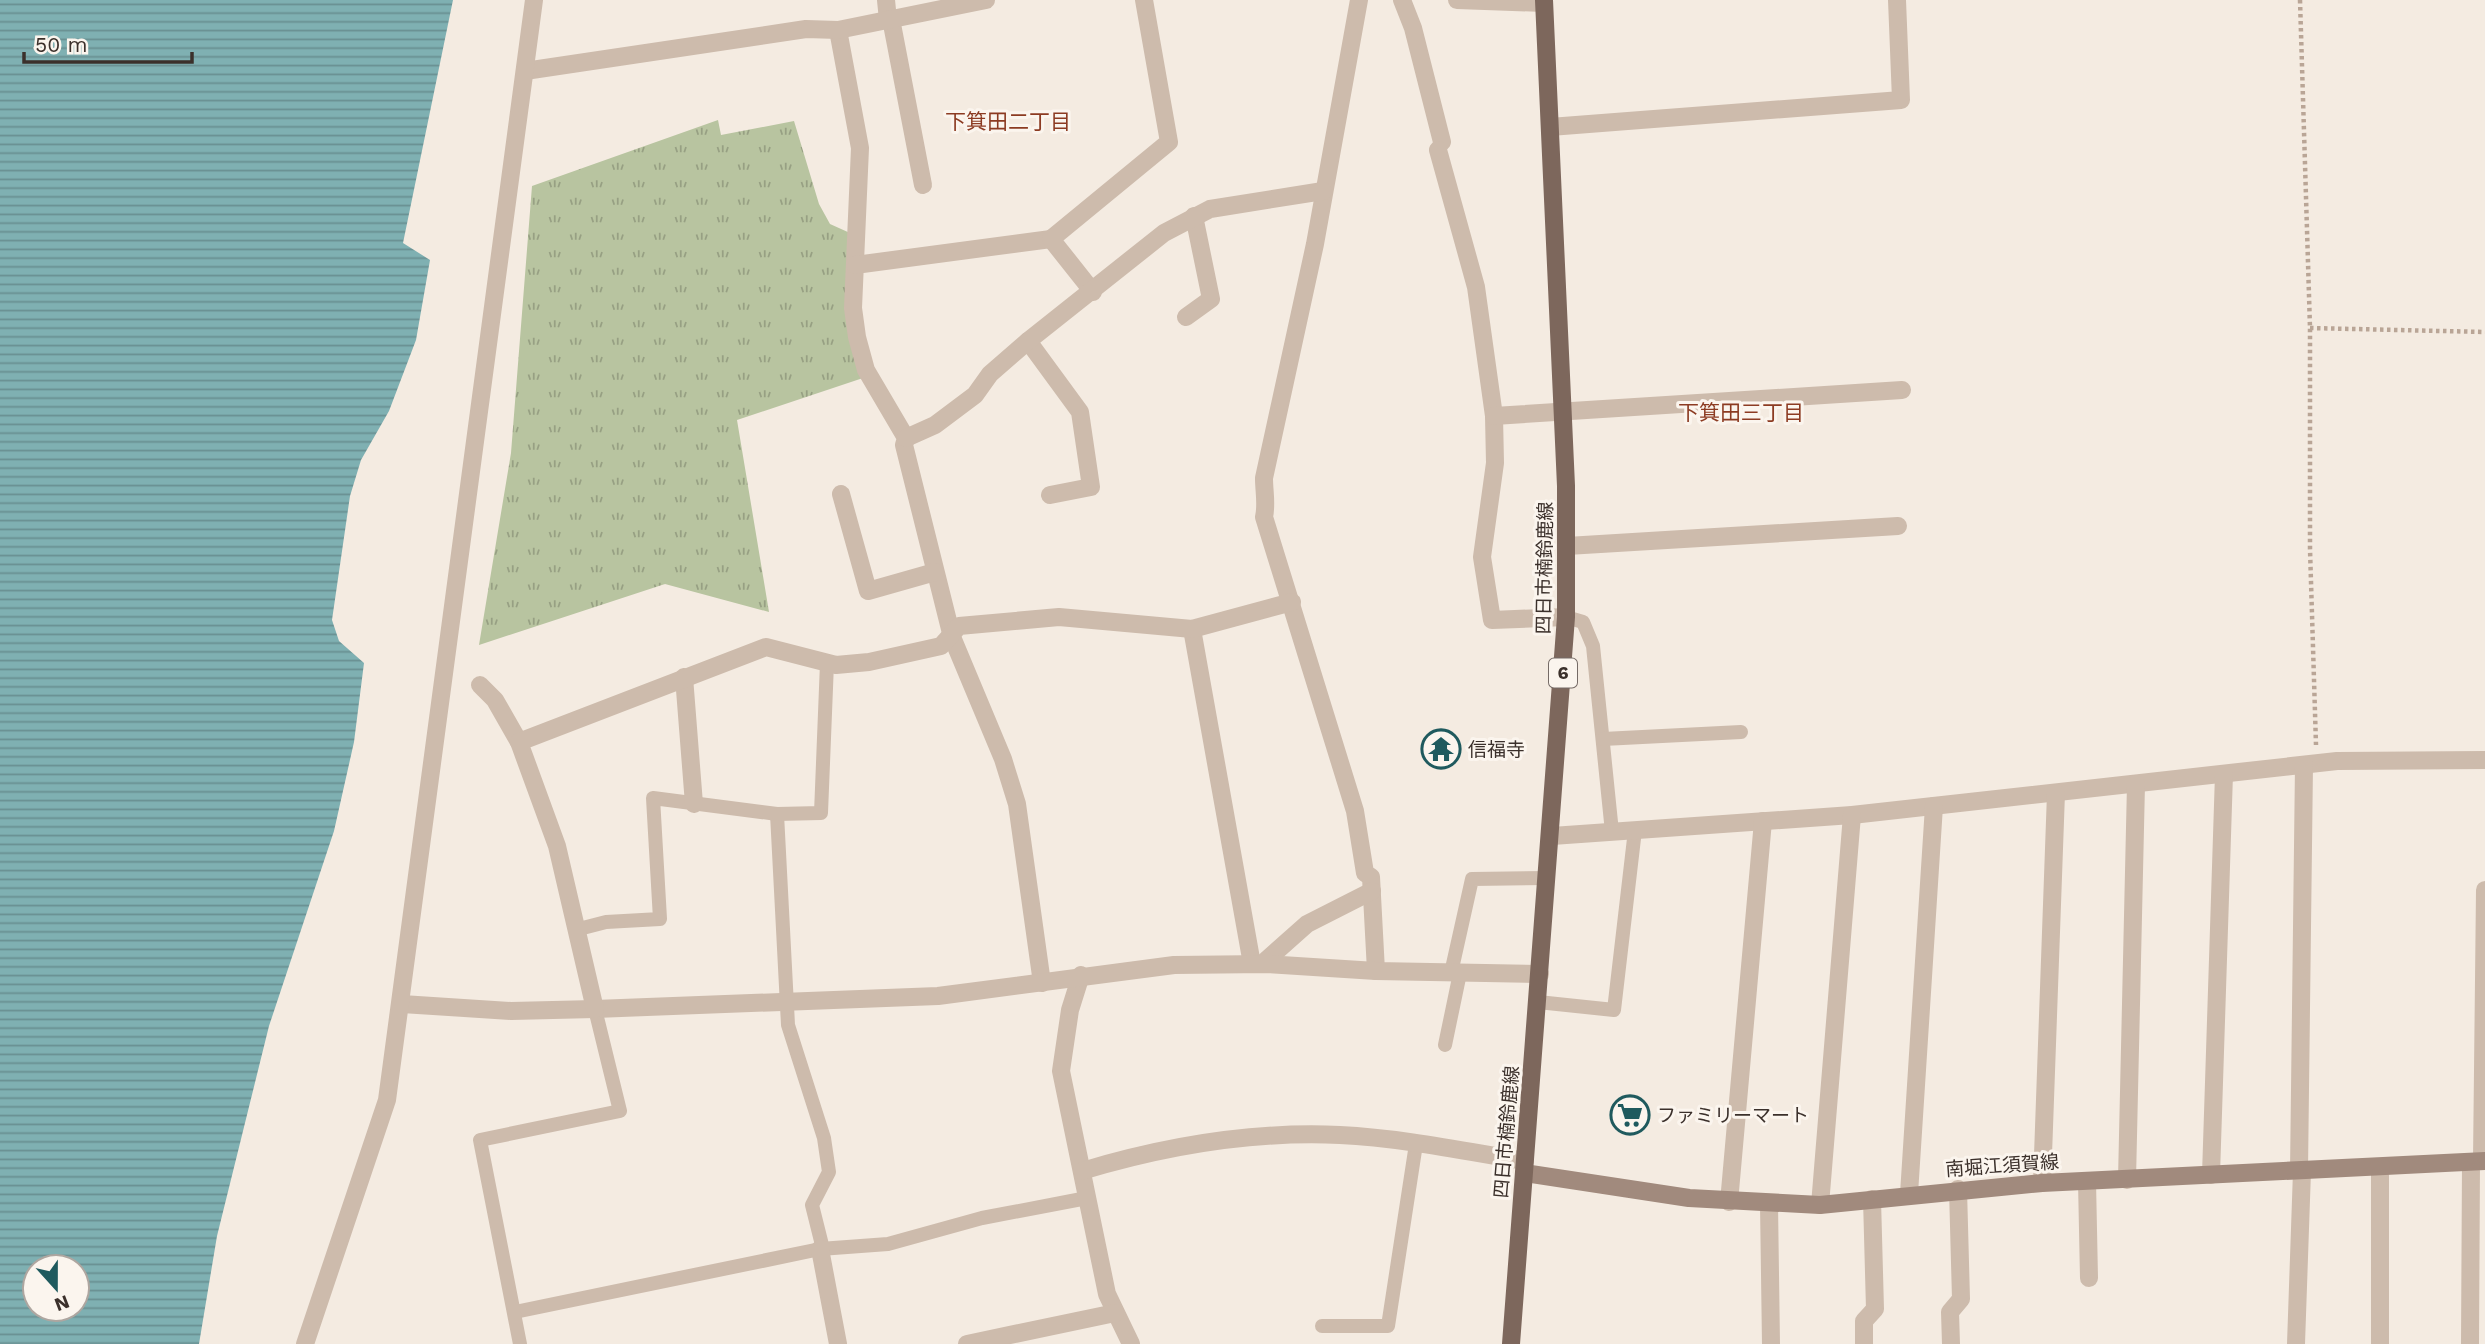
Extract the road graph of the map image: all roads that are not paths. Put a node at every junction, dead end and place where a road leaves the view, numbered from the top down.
1 (534, 0) edge
2 (886, 0) edge
3 (985, 0) edge
4 (1144, 0) edge
5 (1359, 0) edge
6 (1402, 0) edge
7 (1457, 0) edge
8 (1897, 0) edge
9 (1544, 2) edge
10 (890, 19) junction
11 (838, 30) junction
12 (525, 71) junction
13 (1550, 128) junction
14 (923, 185) dead end
15 (1323, 191) junction
16 (1194, 216) junction
17 (1051, 239) junction
18 (855, 265) junction
19 (1093, 292) junction
20 (1186, 317) dead end
21 (1028, 341) junction
22 (1902, 390) dead end
23 (1562, 414) junction
24 (1494, 416) junction
25 (906, 438) junction
26 (841, 494) dead end
27 (1051, 495) dead end
28 (1898, 526) dead end
29 (1567, 546) junction
30 (935, 572) junction
31 (1292, 603) junction
32 (1566, 617) junction
33 (1192, 629) junction
34 (952, 637) junction
35 (827, 663) junction
36 (684, 677) junction
37 (480, 685) dead end
38 (1741, 732) dead end
39 (1602, 739) junction
40 (519, 742) junction
41 (2485, 760) edge
42 (2310, 764) junction
43 (2224, 774) junction
44 (2136, 784) junction
45 (2056, 793) junction
46 (694, 804) junction
47 (1934, 806) junction
48 (777, 814) junction
49 (1852, 815) junction
50 (1763, 821) junction
51 (1635, 830) junction
52 (1612, 832) junction
53 (1552, 836) junction
54 (1548, 878) junction
55 (2485, 890) edge
56 (1372, 891) junction
57 (575, 930) junction
58 (1257, 964) junction
59 (1376, 971) junction
60 (1456, 973) junction
61 (1540, 974) junction
62 (1081, 975) junction
63 (1042, 983) junction
64 (787, 1002) junction
65 (1538, 1003) junction
66 (402, 1004) junction
67 (595, 1009) junction
68 (1445, 1045) dead end
69 (1416, 1144) junction
70 (2479, 1161) edge
71 (1524, 1167) junction
72 (2380, 1167) junction
73 (1082, 1171) junction
74 (2300, 1171) junction
75 (2211, 1175) junction
76 (2127, 1180) junction
77 (2087, 1181) junction
78 (2042, 1183) junction
79 (1958, 1189) junction
80 (1909, 1194) junction
81 (1087, 1198) junction
82 (1872, 1199) junction
83 (1729, 1202) junction
84 (1769, 1204) junction
85 (1820, 1205) junction
86 (822, 1249) junction
87 (2089, 1278) dead end
88 (515, 1312) junction
89 (1115, 1313) junction
90 (1322, 1326) dead end
91 (305, 1344) edge
92 (520, 1344) edge
93 (838, 1344) edge
94 (967, 1344) edge
95 (1131, 1344) edge
96 (1511, 1344) edge
97 (1771, 1344) edge
98 (1864, 1344) edge
99 (1951, 1344) edge
100 (2296, 1344) edge
101 (2380, 1344) edge
102 (2470, 1344) edge

1 - 12 street
2 - 10 street
3 - 10 street
4 - 17 street
5 - 15 street
6 - 24 street
7 - 9 street
8 - 13 street
9 - 13 main road, 四日市楠鈴鹿線 / 6
10 - 11 street
10 - 14 street
11 - 12 street
11 - 18 street
12 - 66 street
13 - 23 main road, 四日市楠鈴鹿線 / 6
15 - 16 street
15 - 31 street
16 - 19 street
16 - 20 street
17 - 18 street
17 - 19 street
18 - 25 street
19 - 21 street
21 - 25 street
21 - 27 street
22 - 23 street
23 - 24 street
23 - 29 main road, 四日市楠鈴鹿線 / 6
24 - 32 street
25 - 30 street
26 - 30 street
28 - 29 street
29 - 32 main road, 四日市楠鈴鹿線 / 6
30 - 34 street
31 - 33 street
31 - 56 street
32 - 39 lane
32 - 53 main road, 四日市楠鈴鹿線 / 6
33 - 34 street
33 - 58 street
34 - 35 street
34 - 63 street
35 - 36 street
35 - 48 lane
36 - 40 street
36 - 46 street
37 - 40 street
38 - 39 lane
39 - 52 lane
40 - 57 street
41 - 42 street
42 - 43 street
42 - 74 street
43 - 44 street
43 - 75 street
44 - 45 street
44 - 76 street
45 - 47 street
45 - 78 street
46 - 48 lane
46 - 57 lane
47 - 49 street
47 - 80 street
48 - 64 lane
49 - 50 street
49 - 85 street
50 - 51 street
50 - 83 street
51 - 52 street
51 - 65 lane
52 - 53 street
53 - 54 main road, 四日市楠鈴鹿線 / 6
54 - 60 lane
54 - 61 main road, 四日市楠鈴鹿線 / 6
55 - 70 street
56 - 58 street
56 - 59 street
57 - 67 street
58 - 59 street
58 - 62 street
59 - 60 street
60 - 61 street
60 - 68 lane
61 - 65 main road, 四日市楠鈴鹿線 / 6
62 - 63 street
62 - 73 street
63 - 64 street
64 - 67 street
64 - 86 lane
65 - 71 main road, 四日市楠鈴鹿線 / 6
66 - 67 street
66 - 91 street
67 - 88 lane
69 - 71 street
69 - 73 street
69 - 90 lane
70 - 72 main road, 南堀江須賀線
70 - 102 street
71 - 83 main road, 南堀江須賀線
71 - 96 main road, 四日市楠鈴鹿線 / 6
72 - 74 main road, 南堀江須賀線
72 - 101 street
73 - 81 street
74 - 75 main road, 南堀江須賀線
74 - 100 street
75 - 76 main road, 南堀江須賀線
76 - 77 main road, 南堀江須賀線
77 - 78 main road, 南堀江須賀線
77 - 87 street
78 - 79 main road, 南堀江須賀線
79 - 80 main road, 南堀江須賀線
79 - 99 street
80 - 82 main road, 南堀江須賀線
81 - 86 lane
81 - 89 street
82 - 85 main road, 南堀江須賀線
82 - 98 street
83 - 84 main road, 南堀江須賀線
84 - 85 main road, 南堀江須賀線
84 - 97 street
86 - 88 lane
86 - 93 street
88 - 92 lane
89 - 94 street
89 - 95 street

